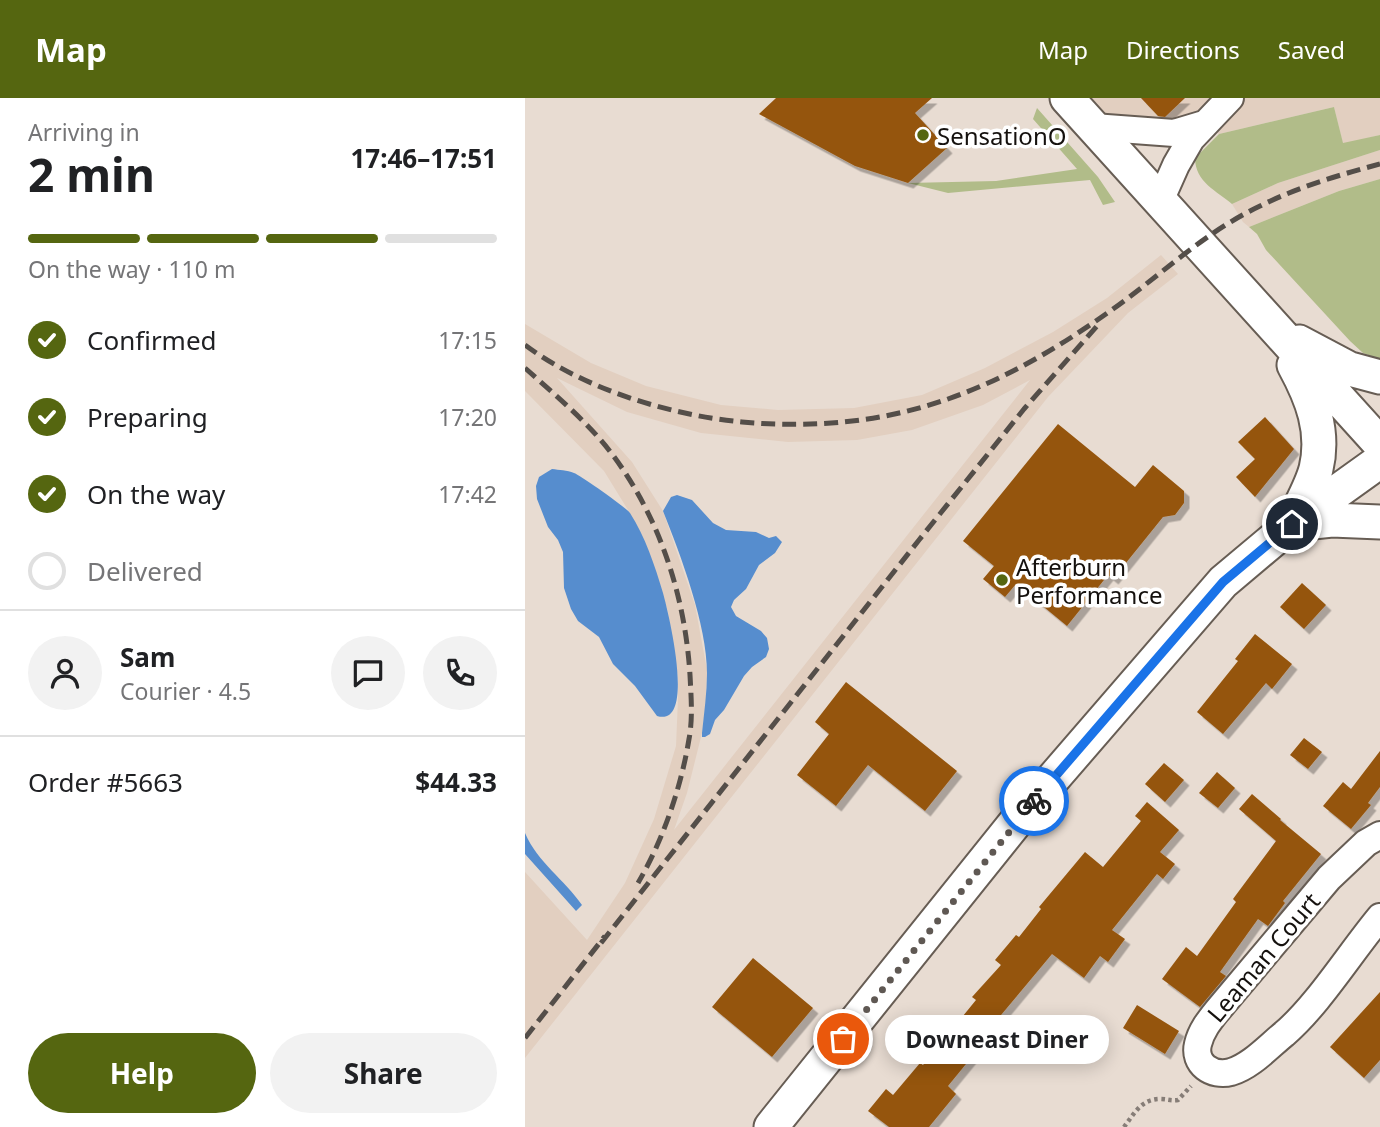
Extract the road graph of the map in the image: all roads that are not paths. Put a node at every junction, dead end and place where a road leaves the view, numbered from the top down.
1 (1067, 98) edge
2 (1230, 98) edge
3 (1204, 124) junction
4 (1093, 127) junction
5 (1160, 201) junction
6 (1275, 328) junction
7 (1380, 377) edge
8 (1380, 444) edge
9 (1380, 461) edge
10 (1380, 522) edge
11 (1292, 524) junction
12 (1380, 835) edge
13 (1380, 917) edge
14 (774, 1126) edge

1 - 4 main road
2 - 3 street
3 - 4 street
3 - 5 street
4 - 5 main road
5 - 6 main road
6 - 7 main road
6 - 8 main road
6 - 11 main road
9 - 11 main road
10 - 11 main road
11 - 14 main road
12 - 13 street, Leaman Court

